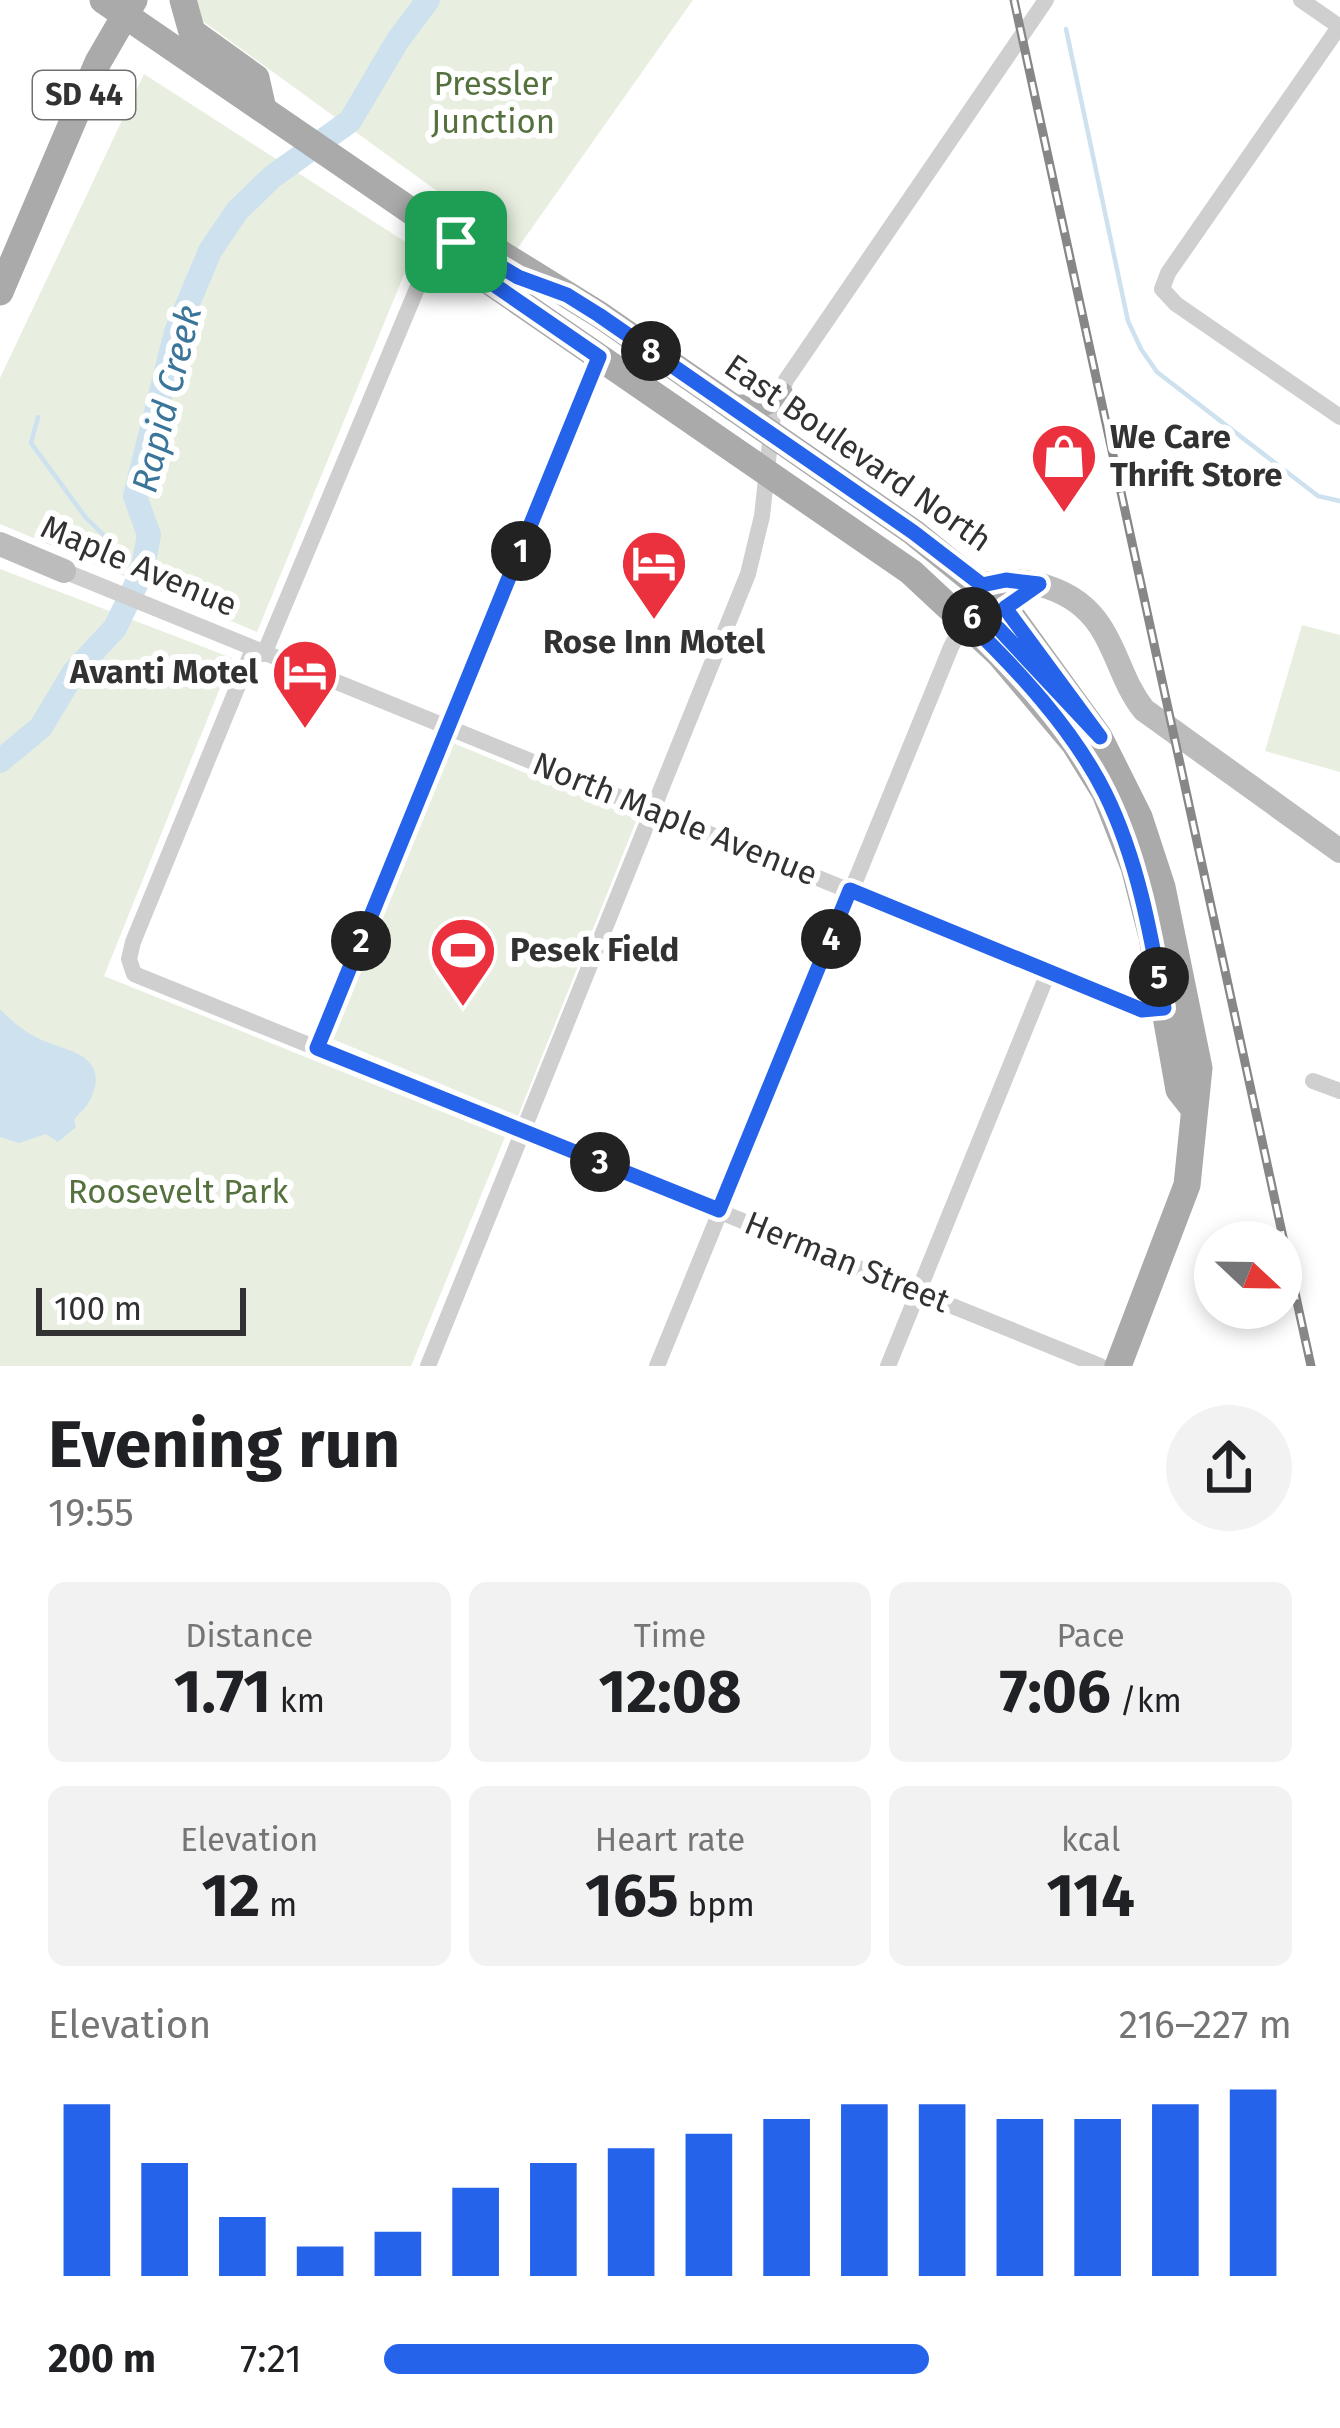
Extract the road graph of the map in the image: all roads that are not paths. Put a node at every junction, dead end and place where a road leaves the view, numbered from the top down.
1 (183, 0) edge
2 (1046, 0) edge
3 (1301, 0) edge
4 (121, 5) edge
5 (1340, 27) edge
6 (262, 109) junction
7 (445, 235) junction
8 (0, 292) edge
9 (537, 314) junction
10 (599, 357) junction
11 (779, 395) junction
12 (734, 408) junction
13 (1340, 417) edge
14 (771, 434) junction
15 (769, 475) junction
16 (808, 501) junction
17 (873, 504) junction
18 (0, 544) edge
19 (64, 571) joint
20 (1039, 584) junction
21 (982, 585) junction
22 (1005, 608) junction
23 (966, 620) junction
24 (259, 651) junction
25 (1000, 654) junction
26 (945, 665) junction
27 (449, 728) junction
28 (1100, 737) junction
29 (653, 811) junction
30 (1340, 851) edge
31 (850, 890) junction
32 (1048, 973) junction
33 (1164, 1008) junction
34 (317, 1048) junction
35 (1313, 1081) dead end
36 (1340, 1091) edge
37 (1196, 1100) junction
38 (525, 1131) junction
39 (719, 1210) junction
40 (918, 1292) junction
41 (428, 1366) edge
42 (657, 1366) edge
43 (888, 1366) edge
44 (1100, 1366) edge
45 (1118, 1366) edge

1 - 6 main road
2 - 11 street
3 - 5 street
4 - 6 main road, East Boulevard North
4 - 8 main road, SD 44
5 - 13 street
6 - 7 main road, East Boulevard North
7 - 9 main road, East Boulevard North
7 - 12 main road, East Boulevard North
7 - 24 street
9 - 10 main road, East Boulevard North
9 - 14 main road
10 - 15 main road, East Boulevard North
10 - 27 street
11 - 12 main road
11 - 14 street
12 - 14 main road, East Boulevard North
14 - 15 street
14 - 17 main road, East Boulevard North
15 - 16 main road, East Boulevard North
15 - 17 main road
15 - 29 street
16 - 22 main road
16 - 23 main road, East Boulevard North
17 - 21 main road, East Boulevard North
18 - 19 street, Maple Avenue
19 - 24 street, Maple Avenue
20 - 21 street, East Boulevard North
20 - 22 street
20 - 30 street
21 - 22 main road, East Boulevard North
22 - 28 main road, East Boulevard North
23 - 25 main road
23 - 26 street
23 - 28 main road
24 - 27 street, North Maple Avenue
24 - 34 street, Herman Street
25 - 26 street
25 - 33 main road
26 - 31 street
27 - 29 street, North Maple Avenue
27 - 34 street
28 - 37 main road
29 - 31 street, North Maple Avenue
29 - 38 street
31 - 32 street, North Maple Avenue
31 - 39 street
32 - 33 street, North Maple Avenue
32 - 40 street
33 - 37 main road
34 - 38 street, Herman Street
35 - 36 street
37 - 45 main road
38 - 39 street, Herman Street
38 - 41 street
39 - 40 street, Herman Street
39 - 42 street
40 - 43 street
40 - 44 street, Herman Street

